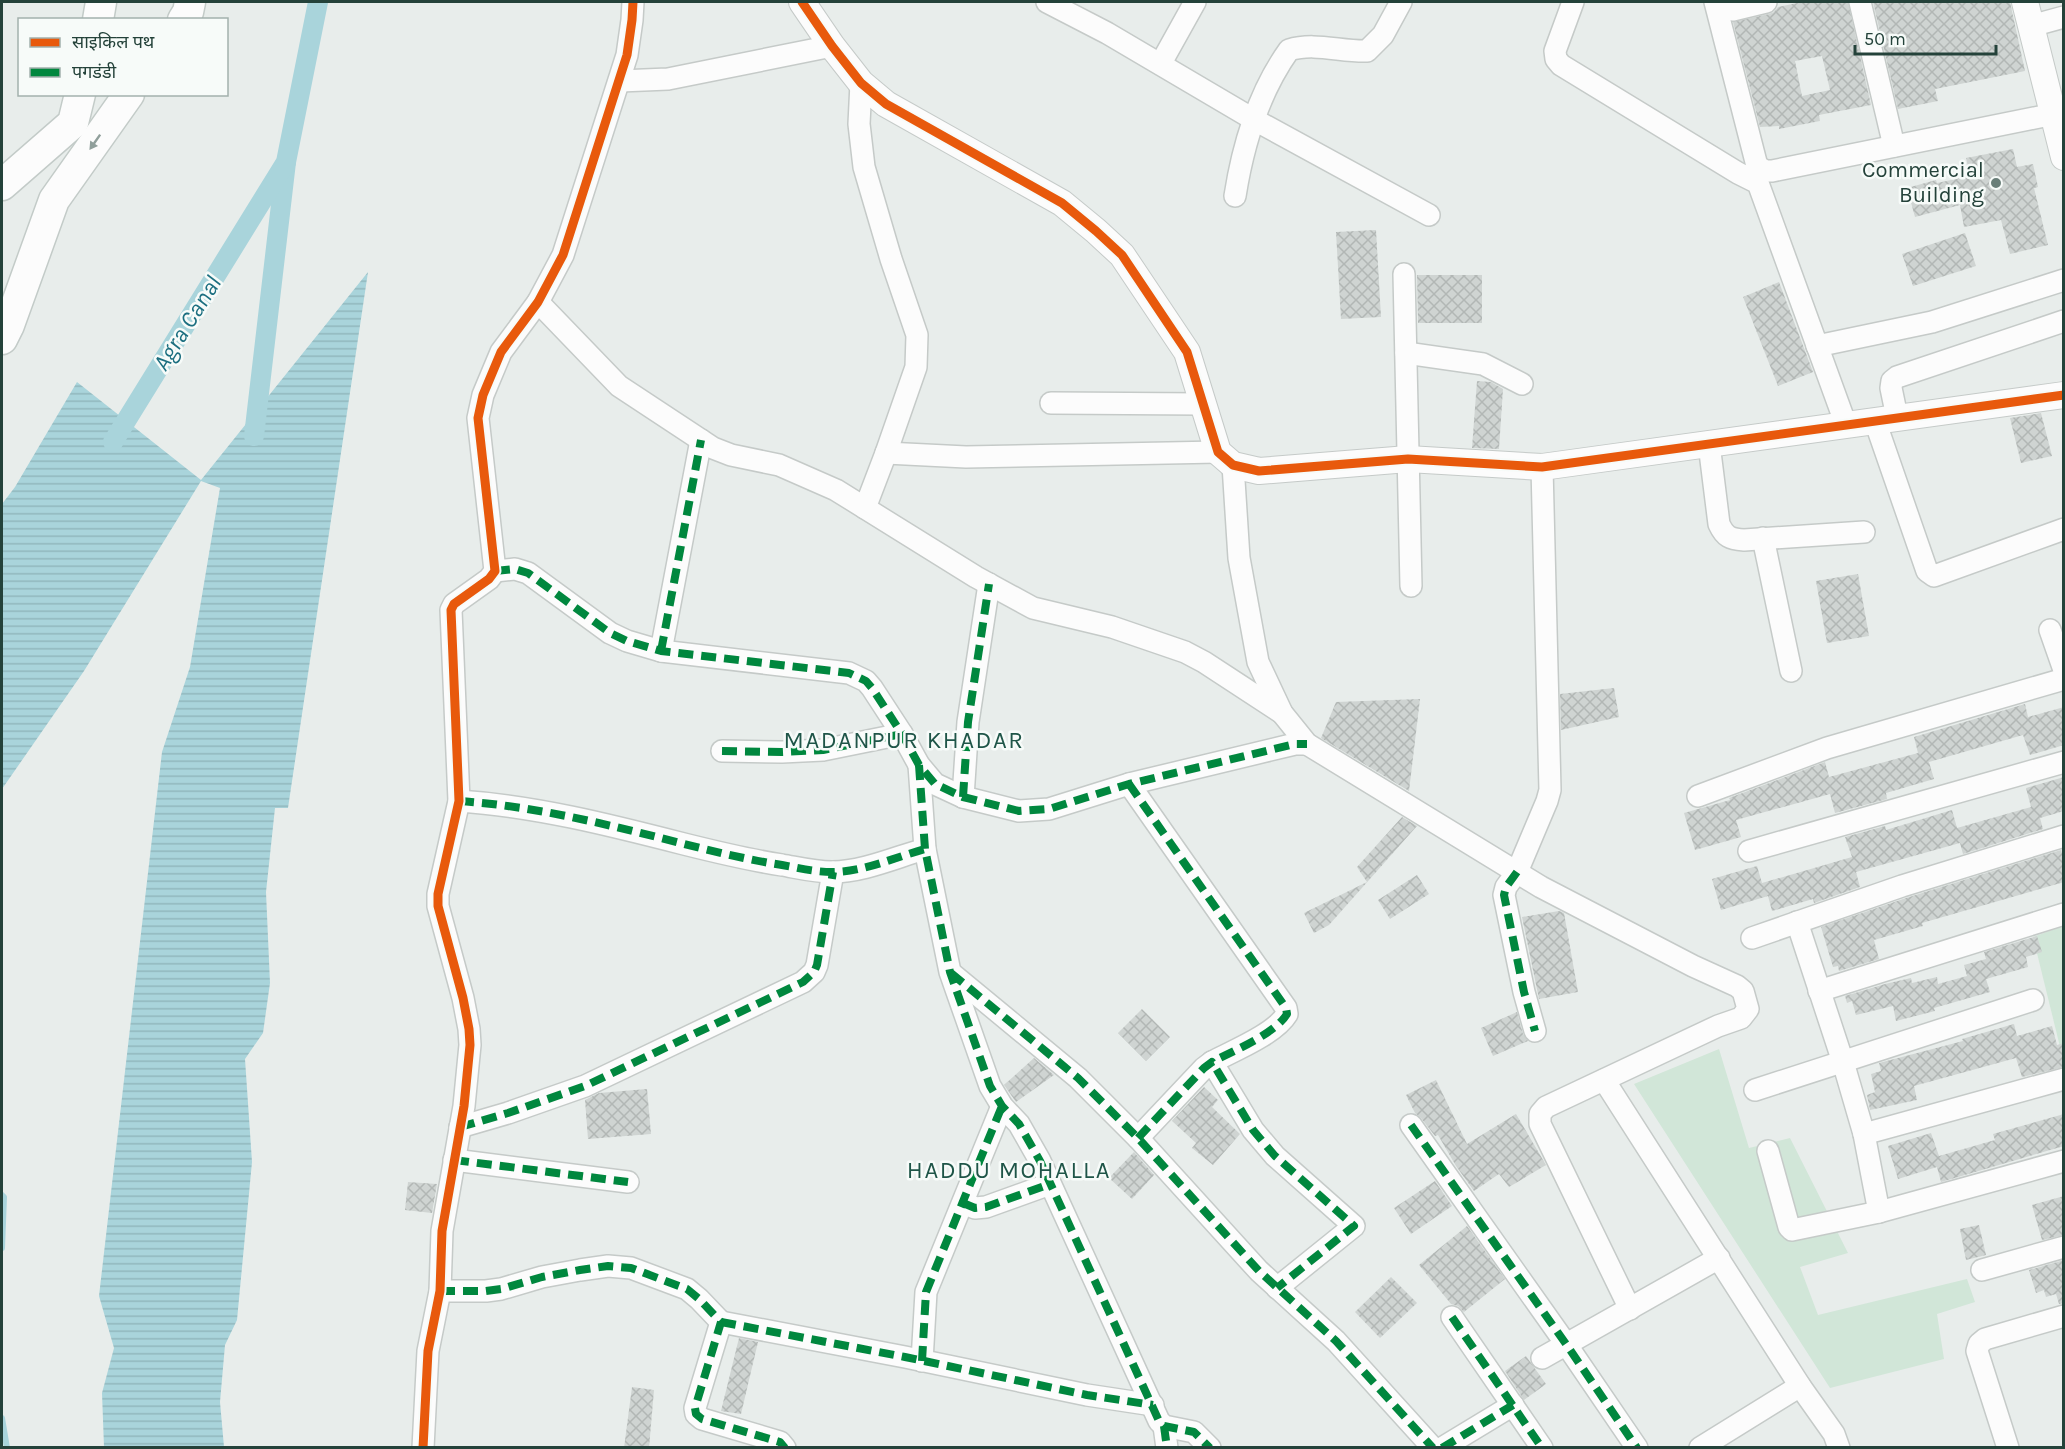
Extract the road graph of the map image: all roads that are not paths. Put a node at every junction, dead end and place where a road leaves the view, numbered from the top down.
1 (101, 2) edge
2 (190, 2) edge
3 (633, 2) edge
4 (802, 2) edge
5 (1047, 2) edge
6 (1195, 2) edge
7 (1401, 2) edge
8 (1574, 2) edge
9 (1766, 2) edge
10 (1860, 2) edge
11 (1724, 6) edge
12 (2042, 14) edge
13 (98, 18) edge
14 (184, 18) edge
15 (832, 46) junction
16 (1161, 63) junction
17 (620, 81) junction
18 (861, 83) junction
19 (2064, 89) edge
20 (80, 96) edge
21 (128, 96) edge
22 (2058, 113) edge
23 (1253, 119) junction
24 (1894, 146) junction
25 (2064, 157) edge
26 (2, 185) edge
27 (1234, 196) dead end
28 (1429, 215) dead end
29 (1404, 274) dead end
30 (2064, 280) edge
31 (538, 302) junction
32 (2064, 321) edge
33 (2, 339) edge
34 (1817, 346) junction
35 (1406, 353) junction
36 (1522, 384) dead end
37 (2064, 394) edge
38 (1051, 403) dead end
39 (1203, 404) junction
40 (1886, 419) junction
41 (1846, 425) junction
42 (701, 440) junction
43 (1709, 444) junction
44 (886, 453) junction
45 (1226, 459) junction
46 (1408, 459) junction
47 (1542, 466) junction
48 (865, 508) junction
49 (2064, 529) edge
50 (1864, 532) dead end
51 (1763, 538) junction
52 (495, 571) junction
53 (989, 584) junction
54 (1412, 586) dead end
55 (2050, 630) dead end
56 (661, 651) junction
57 (2064, 670) edge
58 (1791, 671) dead end
59 (2064, 679) edge
60 (1282, 713) junction
61 (902, 734) junction
62 (1307, 744) junction
63 (722, 751) dead end
64 (2064, 762) edge
65 (919, 765) junction
66 (1129, 784) junction
67 (1698, 796) dead end
68 (963, 797) junction
69 (459, 801) junction
70 (2064, 836) edge
71 (925, 849) junction
72 (1749, 851) dead end
73 (833, 872) junction
74 (1517, 872) junction
75 (2064, 914) edge
76 (1797, 922) junction
77 (1752, 938) dead end
78 (950, 972) junction
79 (1819, 991) junction
80 (2033, 1000) dead end
81 (1535, 1031) dead end
82 (1212, 1062) junction
83 (1843, 1062) junction
84 (2064, 1079) edge
85 (1604, 1080) junction
86 (1755, 1090) dead end
87 (1002, 1106) junction
88 (1411, 1125) dead end
89 (460, 1127) junction
90 (1864, 1134) junction
91 (1138, 1138) junction
92 (1768, 1151) dead end
93 (454, 1160) junction
94 (2064, 1161) edge
95 (628, 1182) dead end
96 (1050, 1184) junction
97 (963, 1203) junction
98 (1879, 1212) junction
99 (2064, 1247) edge
100 (1719, 1258) junction
101 (1982, 1270) dead end
102 (1277, 1288) junction
103 (440, 1291) junction
104 (1630, 1309) junction
105 (2064, 1316) edge
106 (1452, 1317) dead end
107 (721, 1322) junction
108 (1566, 1344) junction
109 (1542, 1358) dead end
110 (922, 1360) junction
111 (1800, 1386) junction
112 (1153, 1405) junction
113 (1513, 1405) junction
114 (1164, 1426) junction
115 (423, 1448) edge
116 (785, 1448) edge
117 (1167, 1448) edge
118 (1210, 1448) edge
119 (1433, 1448) edge
120 (1442, 1448) edge
121 (1542, 1448) edge
122 (1636, 1448) edge
123 (1700, 1448) edge
124 (1839, 1448) edge
125 (2008, 1448) edge

1 - 13 main road
2 - 14 main road
3 - 17 street
4 - 15 street
5 - 16 street
6 - 16 street
7 - 23 street
8 - 34 street
9 - 11 street
10 - 24 street
11 - 24 street
12 - 19 street
12 - 22 street
15 - 17 street
15 - 18 street
16 - 23 street
17 - 31 street
18 - 39 street
18 - 44 street
20 - 26 main road
21 -> 33 main road
22 - 24 street
22 - 25 street
23 - 27 street
23 - 28 street
29 - 35 street
30 - 34 street
31 - 42 street
31 - 52 street
32 - 40 street
34 - 41 street
35 - 36 street
35 - 46 street
37 - 40 street
38 - 39 street
39 - 45 street
40 - 41 street
40 - 49 street
41 - 43 street
42 - 48 street
42 - 56 street
43 - 47 street
43 - 51 street
44 - 45 street
44 - 48 street
45 - 46 street
45 - 60 street
46 - 47 street
46 - 54 street
47 - 74 street
48 - 53 street
50 - 51 street
51 - 58 street
52 - 56 street
52 - 69 street
53 - 60 street
53 - 68 street
55 - 57 street
56 - 61 street
59 - 67 street
60 - 62 street
61 - 63 street
61 - 65 street
62 - 66 street
62 - 74 street
64 - 72 street
65 - 68 street
65 - 71 street
66 - 68 street
66 - 82 street
69 - 73 street
69 - 89 street
70 - 76 street
71 - 73 street
71 - 78 street
73 - 89 street
74 - 81 street
74 - 85 street
75 - 79 street
76 - 77 street
76 - 79 street
78 - 87 street
78 - 91 street
79 - 83 street
80 - 83 street
82 - 91 street
82 - 102 street
83 - 86 street
83 - 90 street
84 - 90 street
85 - 100 street
85 - 104 street
87 - 96 street
87 - 97 street
88 - 108 street
89 - 93 street
90 - 98 street
91 - 102 street
92 - 98 street
93 - 95 street
93 - 103 street
94 - 98 street
96 - 97 street
96 - 112 street
97 - 110 street
99 - 101 street
100 - 104 street
100 - 111 street
102 - 119 street
103 - 107 street
103 - 115 street
104 - 108 street
105 - 125 street
106 - 113 street
107 - 110 street
107 - 116 street
108 - 109 street
108 - 122 street
110 - 112 street
111 - 123 street
111 - 124 street
112 - 114 street
113 - 120 street
113 - 121 street
114 - 117 street
114 - 118 street

